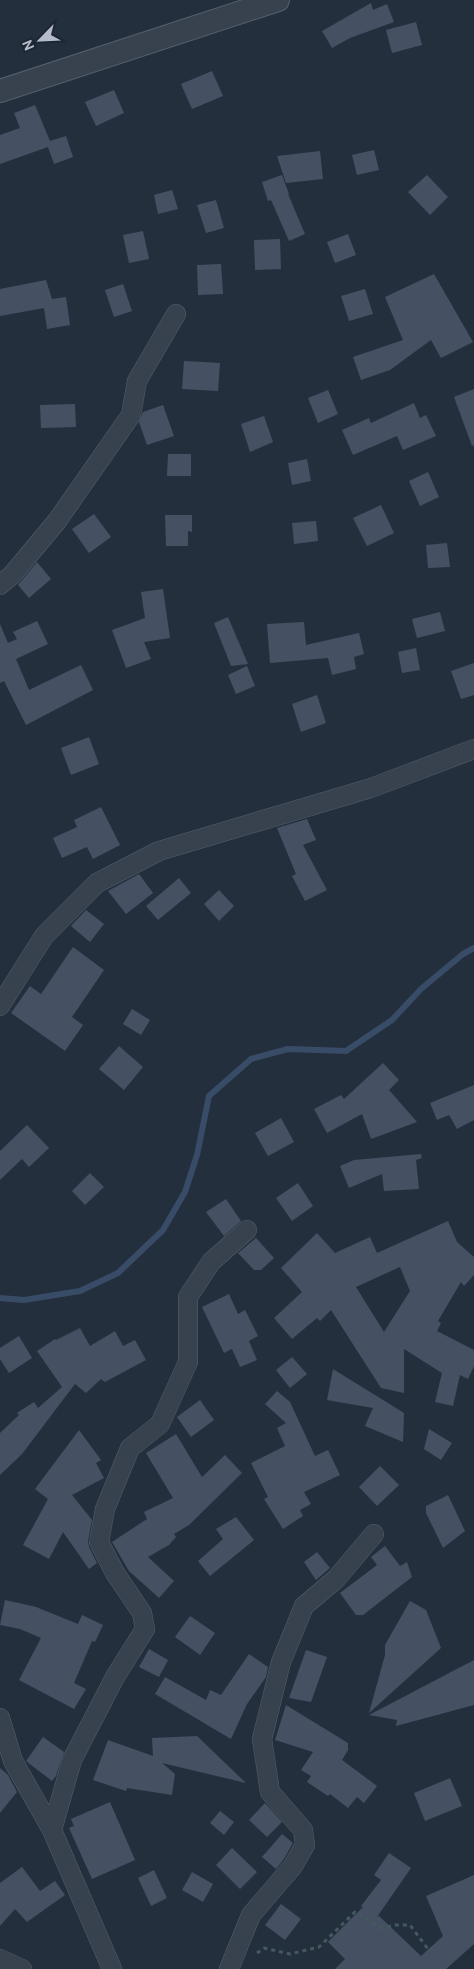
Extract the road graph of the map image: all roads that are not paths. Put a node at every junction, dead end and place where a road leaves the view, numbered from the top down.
1 (278, 0) edge
2 (0, 90) edge
3 (176, 314) dead end
4 (0, 586) edge
5 (474, 749) edge
6 (0, 1006) edge
7 (247, 1230) dead end
8 (374, 1534) dead end
9 (0, 1718) edge
10 (52, 1830) junction
11 (0, 1959) edge
12 (22, 1969) edge
13 (112, 1969) edge
14 (229, 1969) edge

1 - 2 street
3 - 4 street
5 - 6 street
7 - 10 street
8 - 14 street
9 - 10 street
10 - 13 street
11 - 12 street

